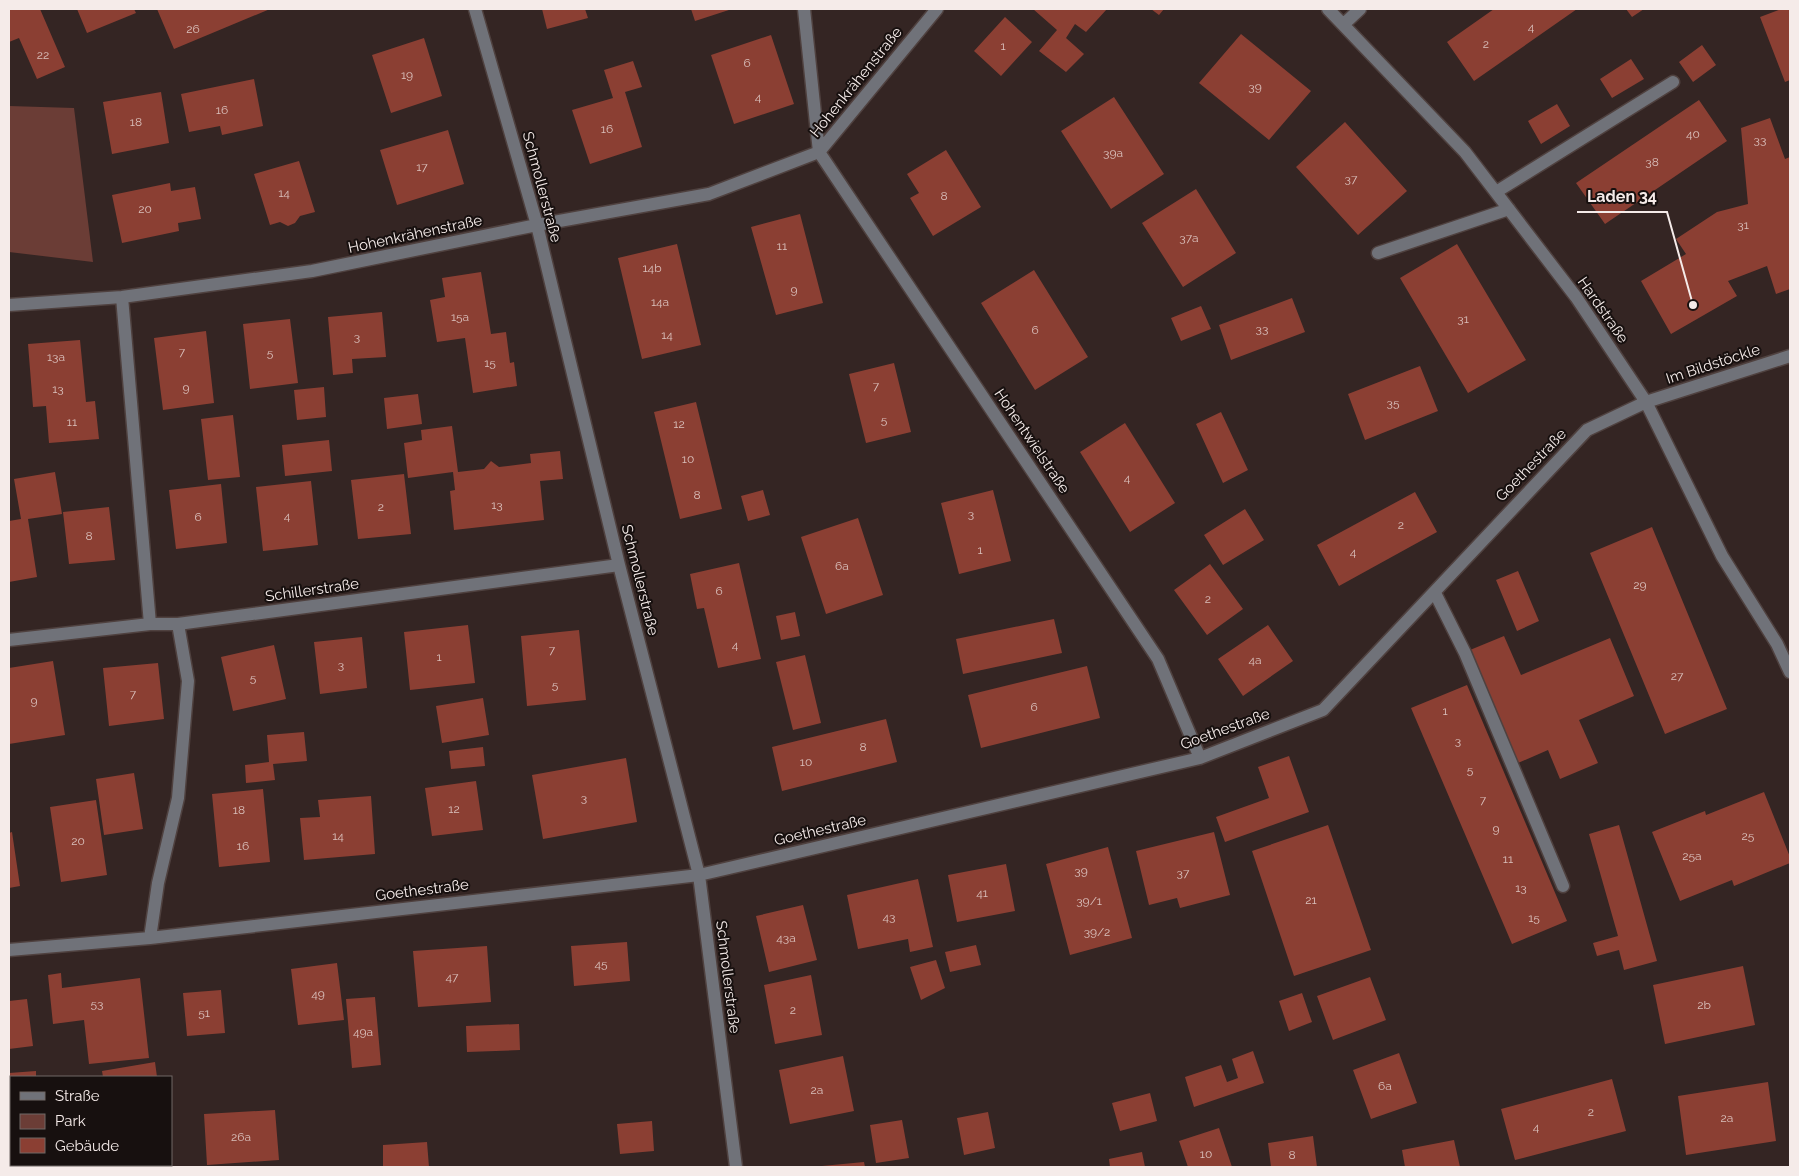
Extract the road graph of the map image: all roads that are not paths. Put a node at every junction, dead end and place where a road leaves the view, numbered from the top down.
1 (475, 9) edge
2 (804, 9) edge
3 (937, 9) edge
4 (1328, 9) edge
5 (1360, 9) edge
6 (1344, 24) junction
7 (1673, 82) dead end
8 (820, 152) junction
9 (1496, 192) junction
10 (1509, 209) junction
11 (537, 225) junction
12 (1378, 254) dead end
13 (122, 297) junction
14 (9, 305) edge
15 (1790, 356) edge
16 (1646, 402) junction
17 (619, 565) junction
18 (1435, 593) junction
19 (150, 624) junction
20 (178, 624) junction
21 (9, 640) edge
22 (1790, 672) edge
23 (1200, 758) junction
24 (699, 875) junction
25 (1563, 886) dead end
26 (150, 938) junction
27 (9, 950) edge
28 (736, 1167) edge

1 - 11 street, Schmollerstraße
2 - 8 street, Hohenkrähenstraße
3 - 8 street, Hohenkrähenstraße
4 - 6 street, Hardstraße
5 - 6 street
6 - 9 street, Hardstraße
7 - 9 street
8 - 11 street, Hohenkrähenstraße
8 - 23 street, Hohentwielstraße
9 - 10 street, Hardstraße
10 - 12 street
10 - 16 street, Hardstraße
11 - 13 street, Hohenkrähenstraße
11 - 17 street, Schmollerstraße
13 - 14 street, Hohenkrähenstraße
13 - 19 street
15 - 16 street, Im Bildstöckle
16 - 18 street, Goethestraße
16 - 22 street, Hardstraße
17 - 20 street, Schillerstraße
17 - 24 street, Schmollerstraße
18 - 23 street, Goethestraße
18 - 25 street
19 - 20 street, Schillerstraße
19 - 21 street, Schillerstraße
20 - 26 street
23 - 24 street, Goethestraße
24 - 26 street, Goethestraße
24 - 28 street, Schmollerstraße
26 - 27 street, Goethestraße

